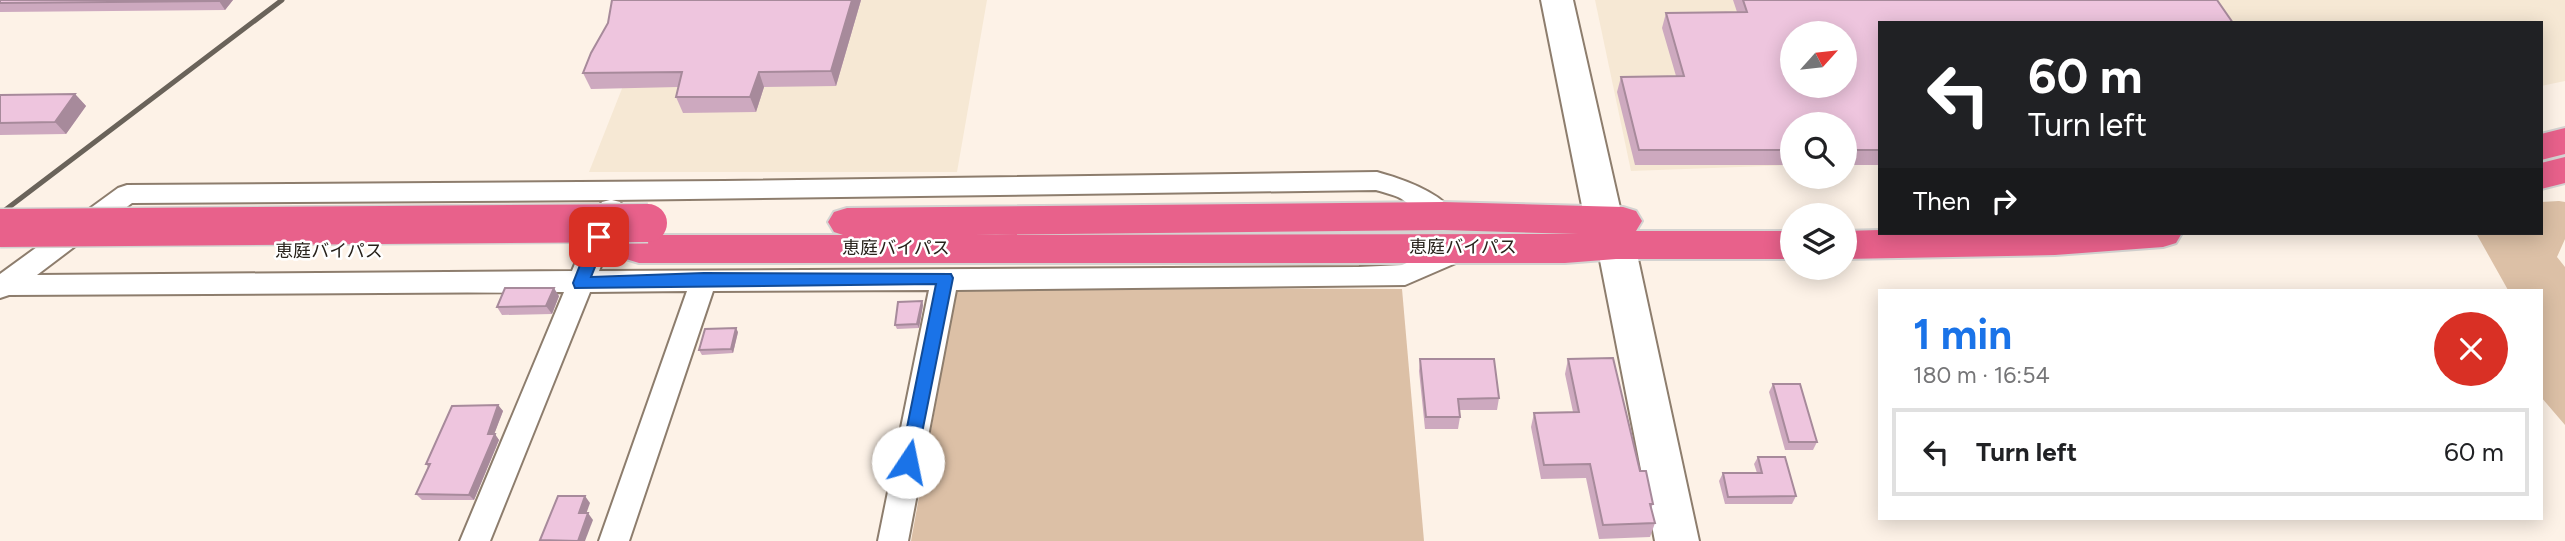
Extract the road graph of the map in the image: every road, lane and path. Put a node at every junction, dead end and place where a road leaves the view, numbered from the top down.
1 (1557, 0) edge
2 (2565, 141) edge
3 (2543, 146) edge
4 (2565, 170) edge
5 (2543, 176) edge
6 (618, 191) junction
7 (1443, 216) junction
8 (1857, 219) edge
9 (1878, 219) edge
10 (1780, 221) edge
11 (0, 228) edge
12 (1610, 233) junction
13 (2133, 235) edge
14 (644, 236) junction
15 (1780, 244) edge
16 (1857, 245) edge
17 (1467, 247) junction
18 (1, 275) edge
19 (945, 278) junction
20 (704, 279) junction
21 (581, 283) junction
22 (475, 541) edge
23 (614, 541) edge
24 (893, 541) edge
25 (1677, 541) edge

1 - 12 street
2 - 3 highway
4 - 5 highway
6 - 7 street
6 - 18 street
6 - 21 street
7 - 12 highway, 恵庭バイパス
7 - 14 highway, 恵庭バイパス
8 - 9 highway
10 - 12 highway, 恵庭バイパス
11 - 14 highway, 恵庭バイパス, bridge
12 - 15 highway, 恵庭バイパス
12 - 17 highway, 恵庭バイパス
12 - 25 street
13 - 16 highway
14 - 17 highway, 恵庭バイパス
14 - 18 highway, 恵庭バイパス
17 - 19 street
18 - 21 street
19 - 20 street
19 - 24 street
20 - 21 street
20 - 23 street
21 - 22 street

